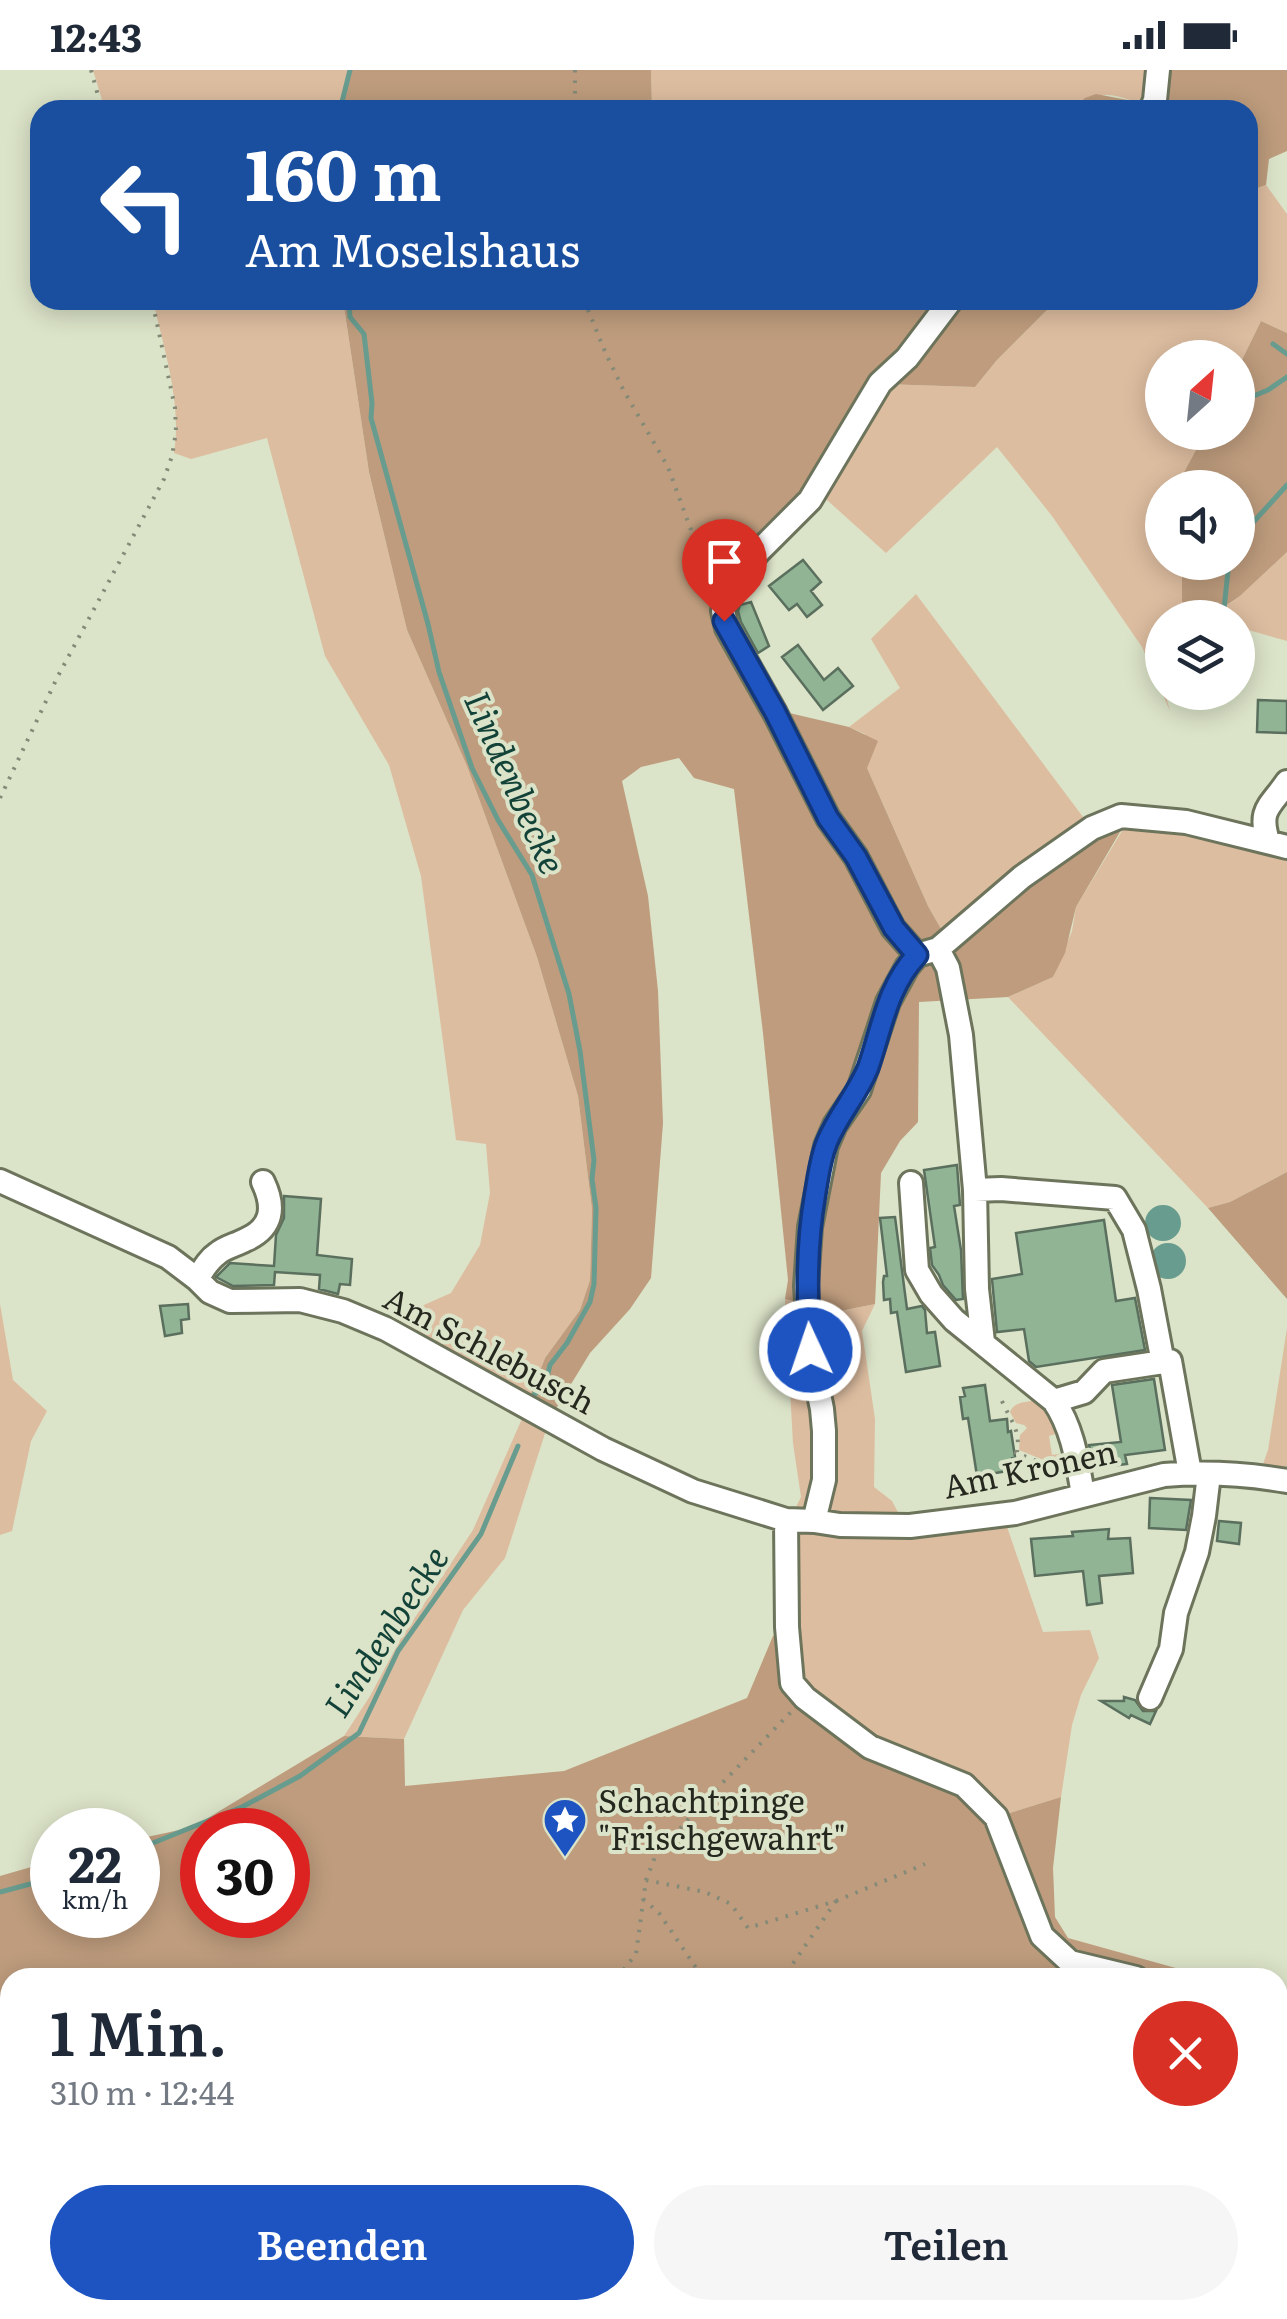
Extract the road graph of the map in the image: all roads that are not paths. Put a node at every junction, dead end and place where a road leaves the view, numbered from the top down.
1 (1158, 70) edge
2 (1155, 100) edge
3 (943, 310) edge
4 (1287, 782) edge
5 (1278, 844) edge
6 (927, 952) junction
7 (0, 1181) edge
8 (263, 1182) dead end
9 (911, 1182) dead end
10 (975, 1190) junction
11 (197, 1279) junction
12 (983, 1342) junction
13 (1163, 1362) junction
14 (1054, 1401) junction
15 (1199, 1474) junction
16 (1287, 1480) edge
17 (1083, 1494) junction
18 (786, 1520) junction
19 (814, 1521) junction
20 (1150, 1698) dead end
21 (1095, 1968) edge

1 - 2 street
3 - 6 street
4 - 5 street
5 - 6 street
6 - 10 street
6 - 19 street
7 - 11 street, Am Schlebusch
8 - 11 street
9 - 12 street
10 - 12 street
10 - 13 street
11 - 18 street, Am Schlebusch
12 - 14 street
13 - 14 street
13 - 15 street
14 - 17 street
15 - 16 street, Am Kronen
15 - 17 street, Am Kronen
15 - 20 street
17 - 19 street, Am Kronen
18 - 19 street, Am Kronen
18 - 21 street

